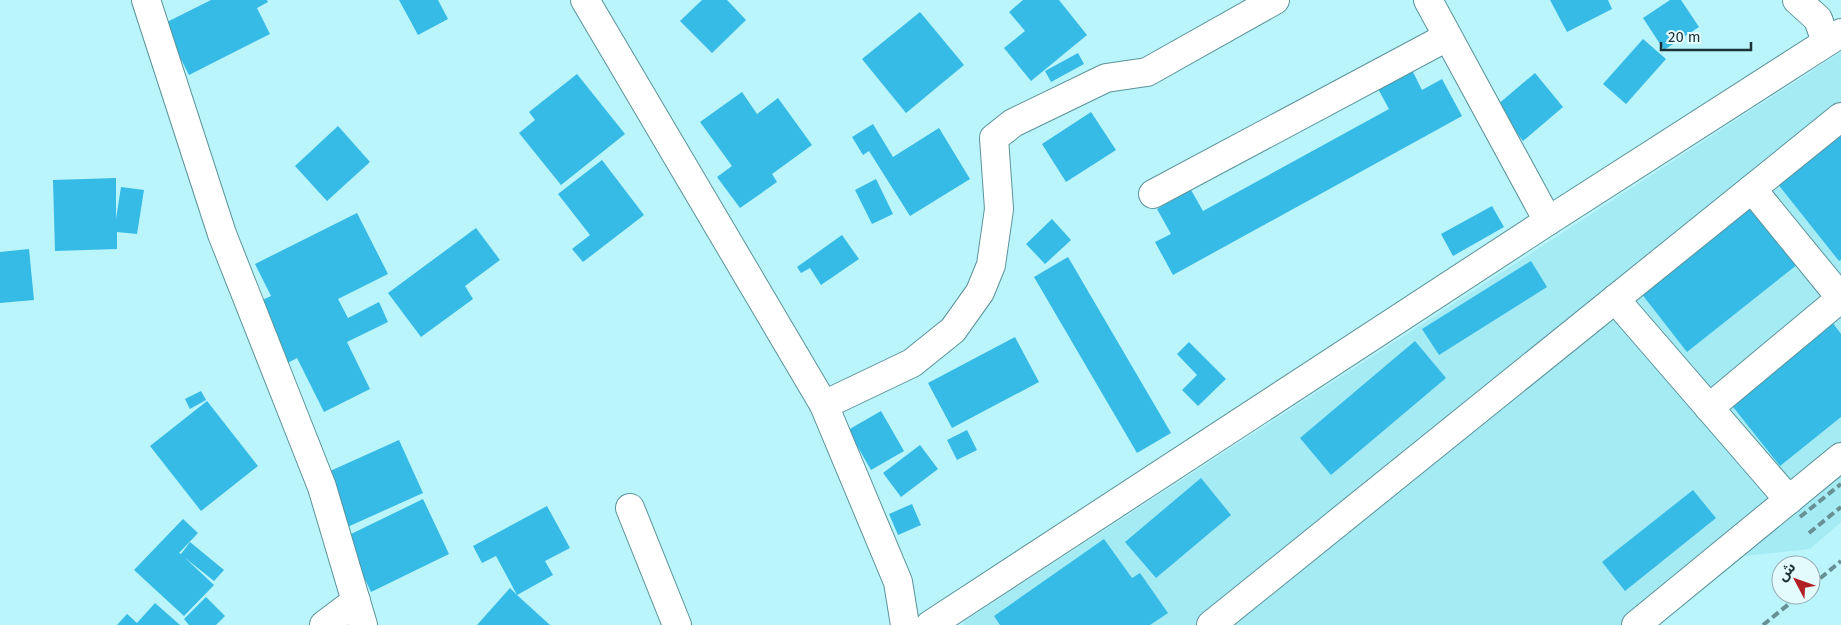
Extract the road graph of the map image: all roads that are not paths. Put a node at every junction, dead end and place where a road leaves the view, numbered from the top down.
1 (146, 0) edge
2 (585, 0) edge
3 (1275, 0) edge
4 (1428, 0) edge
5 (1797, 0) edge
6 (1827, 23) edge
7 (1447, 37) junction
8 (1841, 117) edge
9 (1752, 189) junction
10 (1153, 194) dead end
11 (1548, 221) junction
12 (1841, 298) edge
13 (1614, 299) junction
14 (824, 405) junction
15 (1709, 408) junction
16 (1841, 457) edge
17 (1789, 500) junction
18 (630, 508) dead end
19 (359, 613) edge
20 (324, 625) edge
21 (677, 625) edge
22 (905, 625) edge
23 (930, 625) edge
24 (1211, 625) edge
25 (1636, 625) edge

1 - 19 street
2 - 14 street
3 - 14 street
4 - 7 street
5 - 6 street
6 - 11 street
7 - 10 street
7 - 11 street
8 - 9 street
9 - 12 street
9 - 13 street
11 - 23 street
12 - 15 street
13 - 15 street
13 - 24 street
14 - 22 street
15 - 17 street
16 - 17 street
17 - 25 street
18 - 21 street
19 - 20 street

